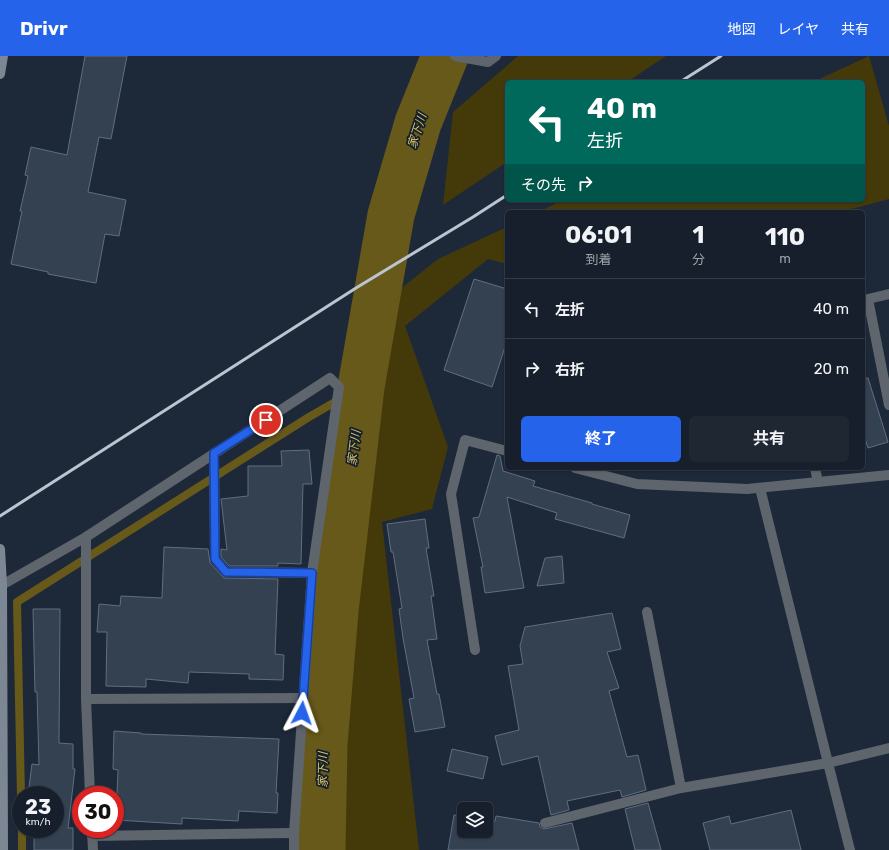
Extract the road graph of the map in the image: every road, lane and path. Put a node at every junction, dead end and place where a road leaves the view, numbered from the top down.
1 (3, 56) edge
2 (455, 56) edge
3 (496, 56) edge
4 (0, 74) edge
5 (889, 294) edge
6 (889, 406) edge
7 (505, 450) edge
8 (214, 453) junction
9 (583, 470) edge
10 (815, 470) edge
11 (889, 476) edge
12 (818, 482) junction
13 (760, 488) junction
14 (86, 537) junction
15 (0, 549) edge
16 (312, 573) junction
17 (2, 585) junction
18 (647, 612) dead end
19 (474, 650) dead end
20 (303, 698) junction
21 (86, 699) junction
22 (889, 748) edge
23 (828, 763) junction
24 (90, 786) edge
25 (681, 788) junction
26 (545, 823) dead end
27 (124, 832) edge
28 (294, 833) junction
29 (92, 838) edge
30 (3, 850) edge
31 (93, 850) edge
32 (294, 850) edge
33 (850, 850) edge

1 - 4 main road
2 - 3 street
5 - 6 street
7 - 19 street
8 - 14 street
8 - 16 street
8 - 16 street
9 - 13 street
10 - 12 street
11 - 12 street
12 - 13 street
13 - 23 street
14 - 17 street
14 - 21 street
15 - 17 main road
16 - 20 street
17 - 30 main road
18 - 25 street
20 - 21 street
20 - 28 street
21 - 24 street
22 - 23 street
23 - 25 street
23 - 33 street
25 - 26 street
27 - 28 street
28 - 32 street
29 - 31 street

